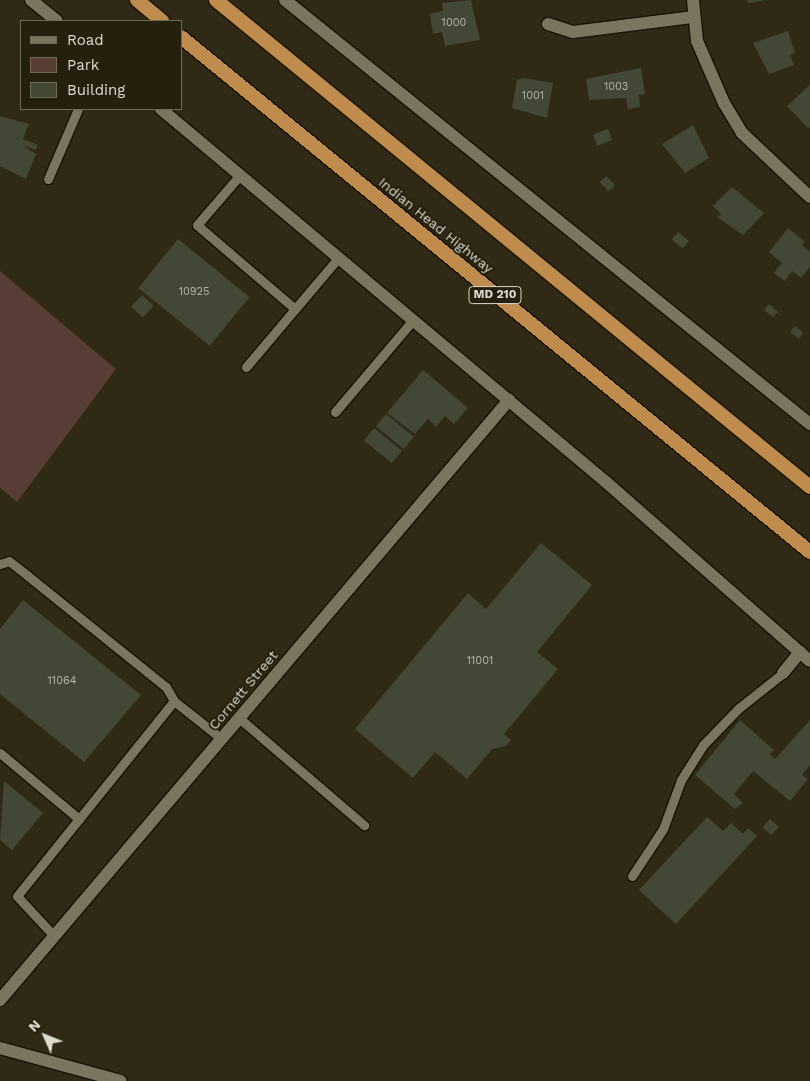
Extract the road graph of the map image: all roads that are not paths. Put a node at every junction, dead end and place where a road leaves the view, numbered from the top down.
1 (31, 0) edge
2 (137, 0) edge
3 (216, 0) edge
4 (285, 0) edge
5 (693, 0) edge
6 (694, 17) junction
7 (56, 20) edge
8 (161, 20) edge
9 (548, 24) dead end
10 (182, 38) edge
11 (78, 110) edge
12 (162, 110) edge
13 (240, 175) junction
14 (48, 179) dead end
15 (810, 198) edge
16 (338, 257) junction
17 (294, 308) junction
18 (413, 320) junction
19 (246, 367) dead end
20 (509, 400) junction
21 (335, 412) dead end
22 (810, 424) edge
23 (810, 488) edge
24 (810, 552) edge
25 (0, 564) edge
26 (805, 657) edge
27 (783, 672) joint
28 (174, 701) junction
29 (239, 718) junction
30 (222, 739) junction
31 (1, 756) edge
32 (78, 818) junction
33 (364, 825) dead end
34 (632, 876) dead end
35 (54, 936) junction
36 (0, 1000) edge
37 (0, 1048) edge
38 (121, 1081) edge

1 - 7 street
2 - 8 highway
3 - 23 highway
4 - 22 street
5 - 6 street
6 - 9 street
6 - 15 street
10 - 24 highway, Indian Head Highway / MD 210
11 - 14 lane
12 - 13 street
13 - 16 street
13 - 17 lane
16 - 17 lane
16 - 18 street
17 - 19 lane
18 - 20 street
18 - 21 lane
20 - 26 street
20 - 29 street, Cornett Street
25 - 28 lane
26 - 27 street
27 - 34 lane
28 - 30 lane
28 - 32 lane
29 - 30 street, Cornett Street
29 - 33 lane
30 - 35 street, Cornett Street
31 - 32 lane
32 - 35 lane
35 - 36 street, Cornett Street
37 - 38 street

